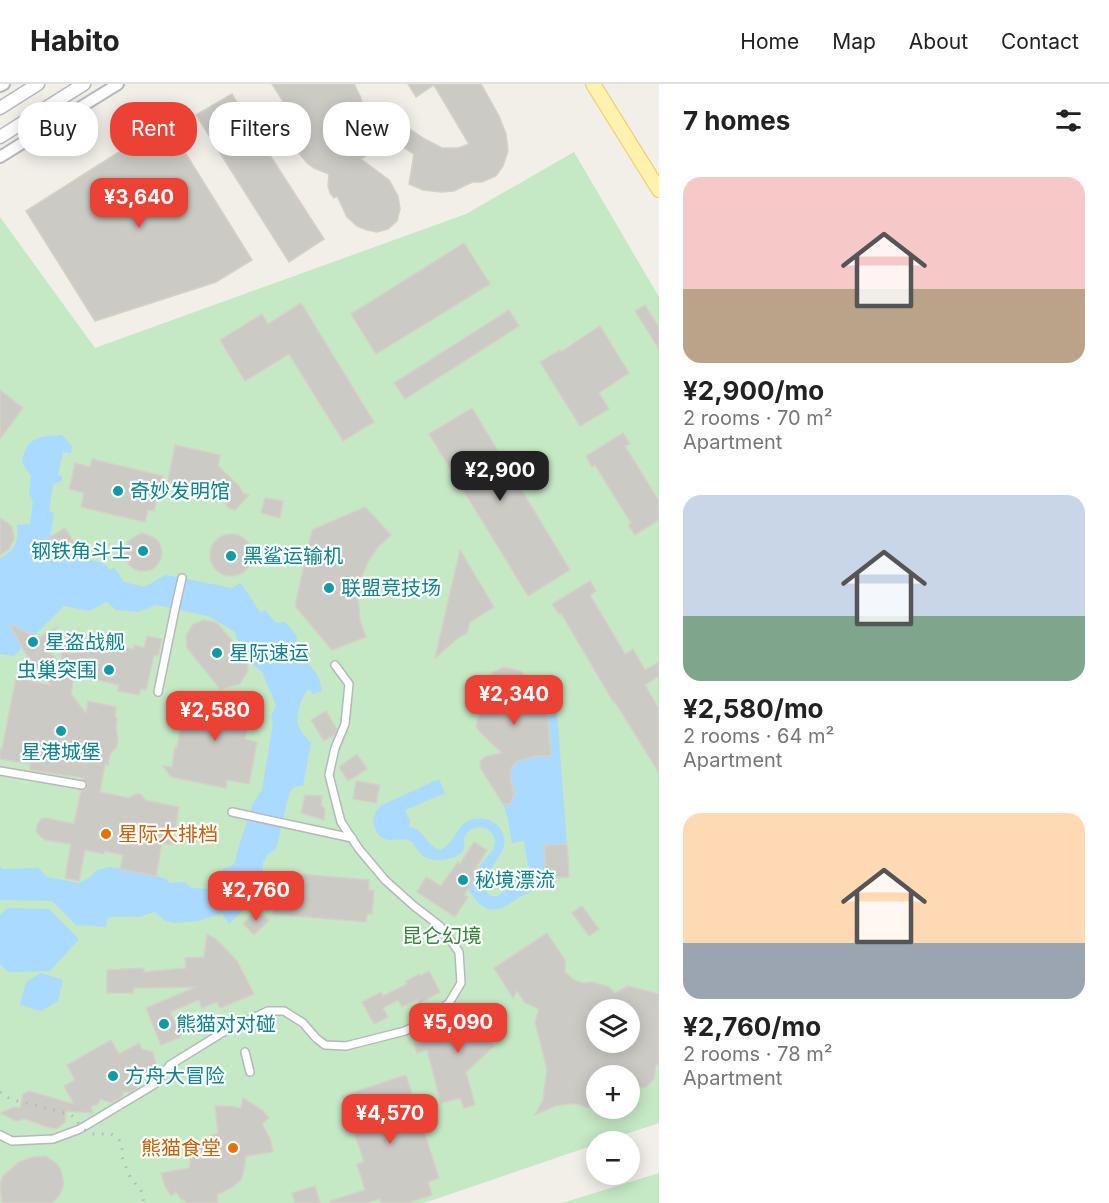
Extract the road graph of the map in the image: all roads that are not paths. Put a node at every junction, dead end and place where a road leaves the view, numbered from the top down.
1 (38, 84) edge
2 (84, 84) edge
3 (106, 84) edge
4 (118, 84) edge
5 (593, 84) edge
6 (98, 96) junction
7 (0, 108) edge
8 (0, 137) edge
9 (0, 157) edge
10 (659, 190) edge
11 (183, 578) dead end
12 (335, 665) dead end
13 (158, 692) dead end
14 (0, 771) edge
15 (82, 785) dead end
16 (232, 812) dead end
17 (352, 838) junction
18 (244, 1052) dead end
19 (250, 1072) dead end
20 (0, 1135) edge

1 - 7 main road
2 - 8 main road
3 - 6 street
4 - 6 street
5 - 10 main road
6 - 9 street
11 - 13 street
12 - 17 street
14 - 15 street
16 - 17 street
17 - 20 street
18 - 19 street

